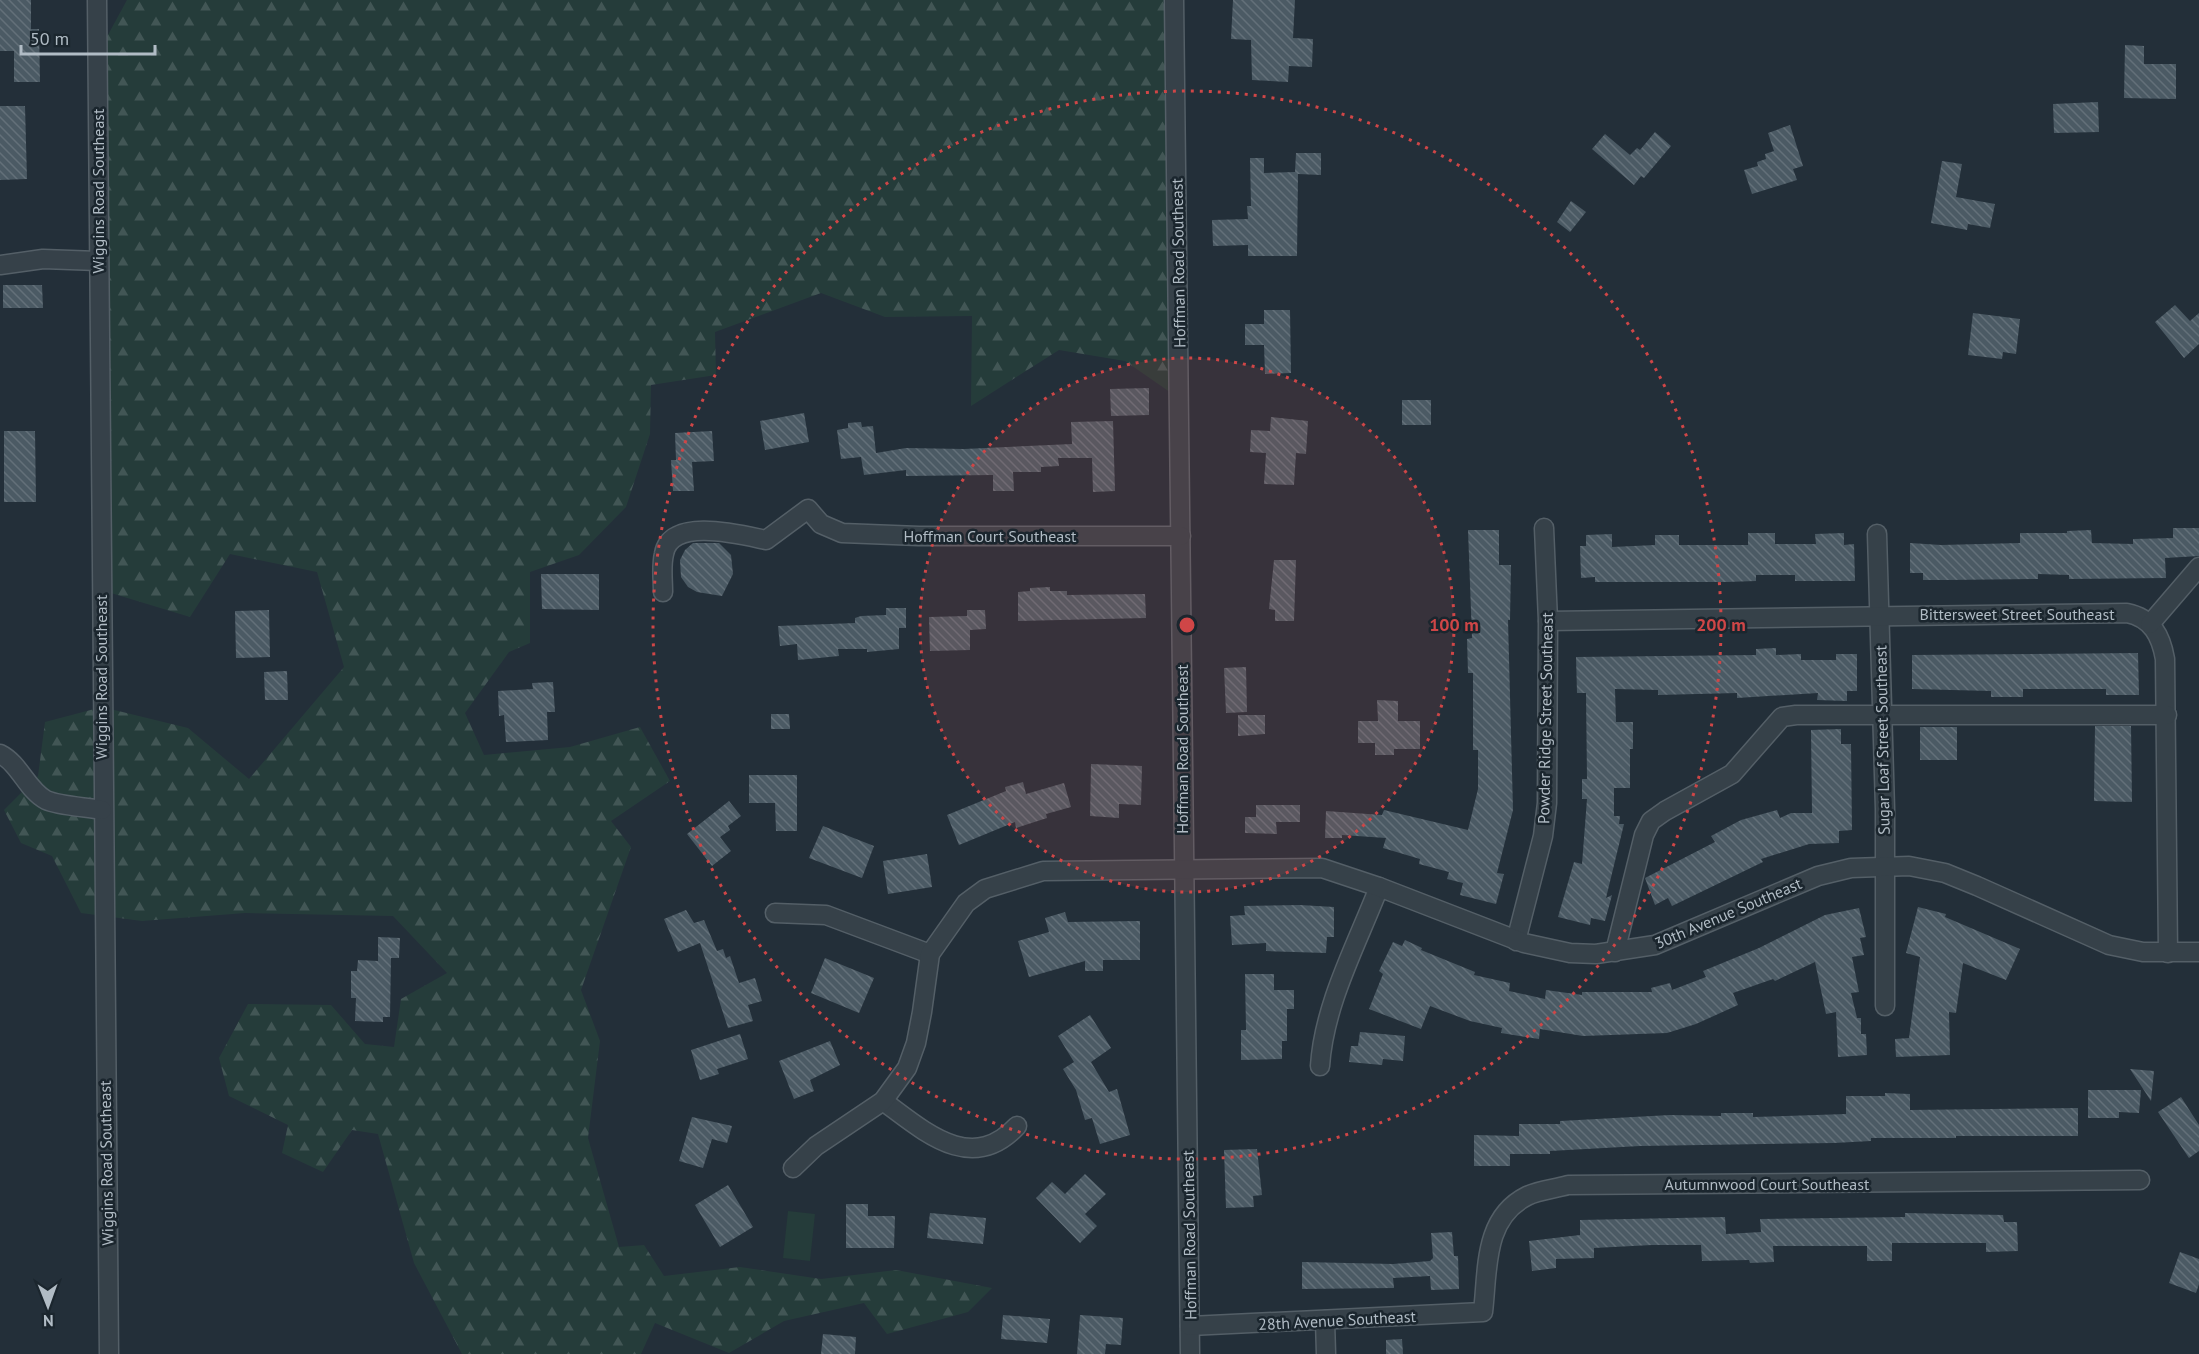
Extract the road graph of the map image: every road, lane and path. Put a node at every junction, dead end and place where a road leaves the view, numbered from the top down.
1 (97, 0) edge
2 (1174, 0) edge
3 (98, 261) junction
4 (0, 265) edge
5 (1544, 528) dead end
6 (1877, 534) dead end
7 (1181, 536) junction
8 (2199, 567) edge
9 (663, 592) dead end
10 (1878, 615) junction
11 (1548, 621) junction
12 (2150, 624) junction
13 (2167, 715) junction
14 (1882, 716) junction
15 (0, 754) edge
16 (102, 810) junction
17 (1884, 865) junction
18 (1183, 868) junction
19 (1379, 886) junction
20 (775, 913) dead end
21 (1516, 941) junction
22 (1615, 952) junction
23 (2199, 952) edge
24 (2168, 953) junction
25 (930, 954) junction
26 (1884, 1006) dead end
27 (1320, 1066) dead end
28 (883, 1101) junction
29 (1017, 1126) dead end
30 (793, 1168) dead end
31 (2140, 1180) dead end
32 (1483, 1312) joint
33 (1325, 1320) junction
34 (1190, 1326) junction
35 (109, 1354) edge
36 (1190, 1354) edge
37 (1326, 1354) edge

1 - 3 street, Wiggins Road Southeast
2 - 7 street, Hoffman Road Southeast
3 - 4 street
3 - 16 street, Wiggins Road Southeast
5 - 11 street, Powder Ridge Street Southeast
6 - 10 street, Sugar Loaf Street Southeast
7 - 9 street, Hoffman Court Southeast
7 - 18 street, Hoffman Road Southeast
8 - 12 street
10 - 11 street, Bittersweet Street Southeast
10 - 12 street, Bittersweet Street Southeast
10 - 14 street, Sugar Loaf Street Southeast
11 - 21 street, Powder Ridge Street Southeast
12 - 13 street
13 - 14 street
13 - 24 street
14 - 17 street, Sugar Loaf Street Southeast
14 - 22 street
15 - 16 street
16 - 35 street, Wiggins Road Southeast
17 - 22 street, 30th Avenue Southeast
17 - 24 street, 30th Avenue Southeast
17 - 26 street, Sugar Loaf Street Southeast
18 - 19 street, 30th Avenue Southeast
18 - 25 street, 30th Avenue Southeast
18 - 34 street, Hoffman Road Southeast
19 - 21 street, 30th Avenue Southeast
19 - 27 street
20 - 25 street
21 - 22 street, 30th Avenue Southeast
23 - 24 street, 30th Avenue Southeast
25 - 28 street
28 - 29 street
28 - 30 street
31 - 32 street, Autumnwood Court Southeast
32 - 33 street, 28th Avenue Southeast
33 - 34 street, 28th Avenue Southeast
33 - 37 street
34 - 36 street, Hoffman Road Southeast

